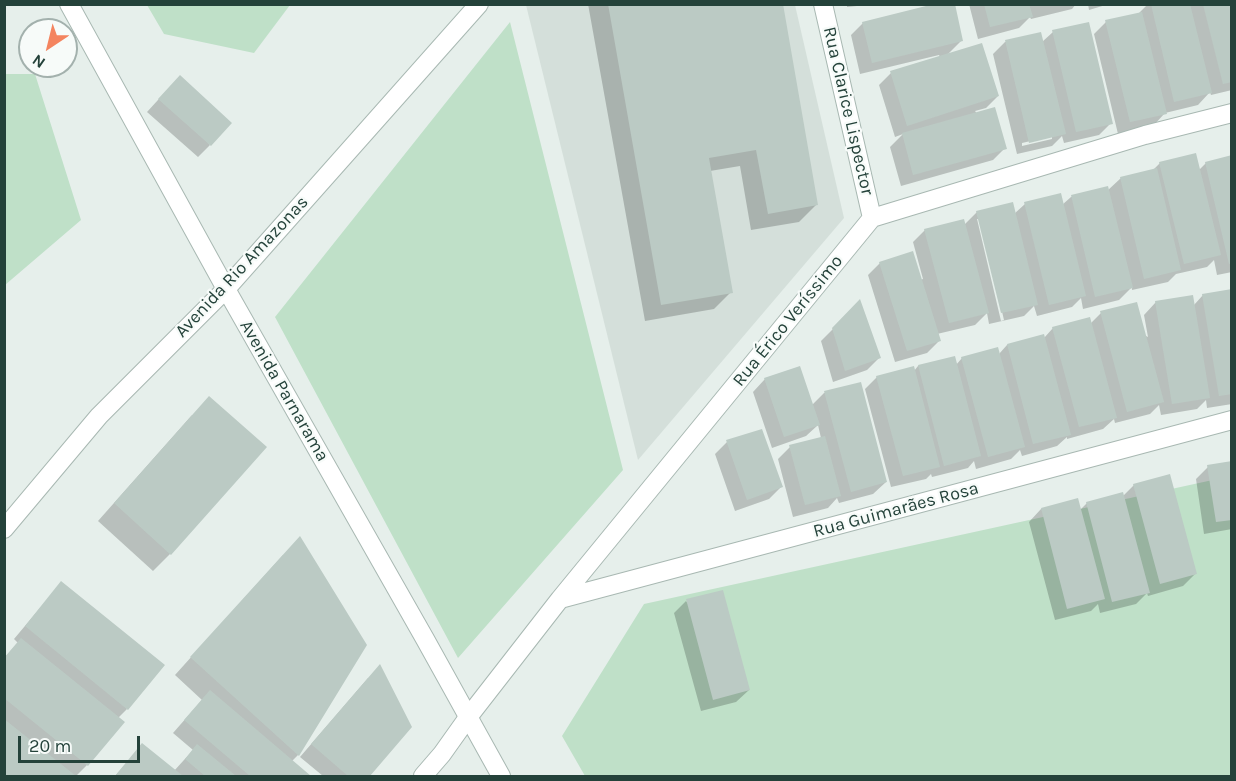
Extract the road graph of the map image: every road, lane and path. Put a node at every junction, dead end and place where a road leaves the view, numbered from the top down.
1 (69, 4) edge
2 (479, 4) edge
3 (823, 4) edge
4 (1232, 113) edge
5 (872, 218) junction
6 (226, 288) junction
7 (1232, 420) edge
8 (4, 529) edge
9 (560, 599) junction
10 (469, 716) junction
11 (423, 777) edge
12 (501, 777) edge

1 - 6 street, Avenida Parnarama
2 - 6 street, Avenida Rio Amazonas
3 - 5 street, Rua Clarice Lispector
4 - 5 street
5 - 9 street, Rua Érico Veríssimo
6 - 8 street, Avenida Rio Amazonas
6 - 10 street, Avenida Parnarama
7 - 9 street, Rua Guimarães Rosa
9 - 10 street, Rua Érico Veríssimo
10 - 11 street, Rua Érico Veríssimo
10 - 12 street, Avenida Parnarama

